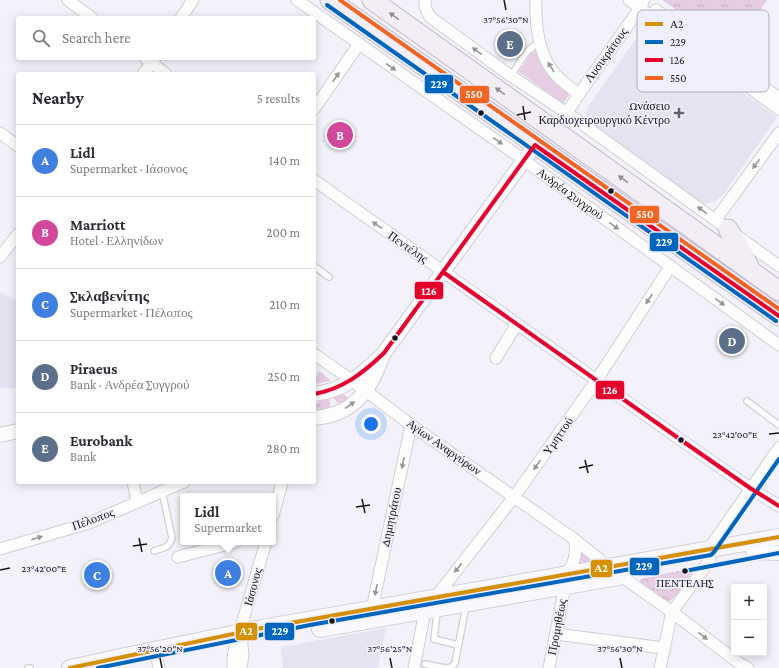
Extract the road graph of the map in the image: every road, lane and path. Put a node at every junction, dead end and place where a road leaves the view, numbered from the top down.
1 (68, 0) edge
2 (193, 0) edge
3 (297, 0) edge
4 (330, 0) edge
5 (372, 0) edge
6 (425, 0) edge
7 (536, 0) edge
8 (629, 0) edge
9 (642, 2) edge
10 (652, 10) edge
11 (653, 10) edge
12 (89, 16) edge
13 (182, 16) edge
14 (541, 43) junction
15 (360, 44) junction
16 (150, 60) edge
17 (144, 72) edge
18 (164, 72) edge
19 (511, 76) junction
20 (769, 91) edge
21 (757, 92) edge
22 (579, 94) junction
23 (779, 98) edge
24 (316, 106) edge
25 (779, 109) edge
26 (567, 113) junction
27 (555, 131) junction
28 (0, 133) edge
29 (779, 133) edge
30 (16, 145) edge
31 (535, 145) junction
32 (524, 160) junction
33 (316, 181) edge
34 (722, 224) junction
35 (16, 237) edge
36 (0, 257) edge
37 (779, 266) edge
38 (316, 267) edge
39 (670, 267) junction
40 (750, 270) junction
41 (443, 272) junction
42 (330, 277) dead end
43 (779, 291) edge
44 (779, 316) edge
45 (517, 324) junction
46 (779, 345) edge
47 (384, 353) junction
48 (496, 358) dead end
49 (316, 360) edge
50 (353, 381) junction
51 (596, 381) junction
52 (366, 390) junction
53 (316, 394) edge
54 (747, 401) dead end
55 (316, 419) edge
56 (411, 425) junction
57 (779, 425) edge
58 (16, 431) edge
59 (0, 435) edge
60 (779, 448) edge
61 (133, 484) edge
62 (179, 484) edge
63 (281, 484) edge
64 (750, 488) junction
65 (162, 491) junction
66 (514, 497) junction
67 (137, 502) junction
68 (276, 505) edge
69 (779, 506) edge
70 (779, 537) edge
71 (574, 539) junction
72 (224, 545) edge
73 (265, 545) edge
74 (779, 547) edge
75 (0, 549) edge
76 (154, 551) dead end
77 (753, 552) junction
78 (779, 553) edge
79 (710, 555) junction
80 (178, 557) dead end
81 (602, 568) junction
82 (621, 576) junction
83 (564, 580) junction
84 (372, 609) junction
85 (434, 609) junction
86 (463, 609) junction
87 (672, 612) junction
88 (556, 634) junction
89 (240, 640) junction
90 (458, 645) junction
91 (664, 648) junction
92 (158, 664) edge
93 (425, 664) dead end
94 (70, 668) edge
95 (118, 668) edge
96 (233, 668) edge
97 (241, 668) edge
98 (414, 668) edge
99 (446, 668) edge
100 (549, 668) edge
101 (660, 668) edge
102 (748, 668) edge

1 - 12 street
2 - 13 street
3 - 15 street, Ανδρέα Συγγρού
4 - 31 highway, Ανδρέα Συγγρού
27 -> 5 highway
19 -> 6 street
7 - 14 street
8 - 9 street
9 - 10 street
9 - 11 street
9 - 22 street, Λυσικράτους
14 - 19 lane
22 -> 14 street
24 -> 15 street
15 -> 32 street, Ανδρέα Συγγρού
16 - 17 street
16 - 18 street
19 - 26 street
20 - 23 street
21 - 25 street
22 - 26 street, Λυσικράτους
26 - 27 street, Λυσικράτους
34 -> 26 street
40 -> 27 highway
28 - 30 street
29 -> 34 street
31 - 32 street
31 - 44 highway, Ανδρέα Συγγρού
32 -> 39 street, Ανδρέα Συγγρού
32 - 41 street
41 -> 33 street, Πεντέλης
34 - 37 street
34 - 40 highway
35 - 36 street
38 - 42 lane
39 -> 46 street, Ανδρέα Συγγρού
39 -> 51 street, Υμηττού
40 - 43 highway
41 - 45 street, Πεντέλης
41 - 47 street
45 - 48 street
45 - 51 street, Πεντέλης
47 - 50 street
47 - 52 street
49 - 50 street, Αγίων Αναργύρων
50 - 52 street, Αγίων Αναργύρων
50 - 53 street
51 - 64 street, Πεντέλης
51 -> 66 street, Υμηττού
55 -> 52 street
52 - 56 street, Αγίων Αναργύρων
54 - 57 lane
56 - 66 street, Αγίων Αναργύρων
56 -> 84 street, Δημητράτου
58 - 59 street
60 - 64 street
61 - 67 street
62 - 65 street, Πέλοπος
63 - 68 street
64 - 69 street, Πεντέλης
64 - 79 street
65 - 67 street, Πέλοπος
65 - 76 lane
66 - 71 street, Αγίων Αναργύρων
66 -> 85 street, Υμηττού
75 -> 67 street, Πέλοπος
70 - 79 main road
71 - 81 street, Αγίων Αναργύρων
71 - 83 street
72 - 80 street
73 - 89 street, Ιάσονος
74 - 77 main road
77 - 78 street
77 - 79 main road
79 - 81 main road
79 - 82 main road
79 - 87 street
81 - 83 main road
82 - 83 main road
82 - 87 street
83 - 85 main road
83 - 86 main road
83 - 88 street, Προμηθέως
84 - 85 main road
84 - 89 main road
85 - 86 main road
85 - 89 main road
85 - 90 lane
85 - 98 street
86 - 90 lane
87 - 91 street
87 -> 102 street
88 - 91 street
88 - 100 street, Προμηθέως
89 - 92 main road
89 - 94 main road
89 - 96 street, Ιάσονος
89 - 97 street, Ιάσονος
90 - 99 lane
91 - 101 street
92 - 95 main road
93 - 99 lane

